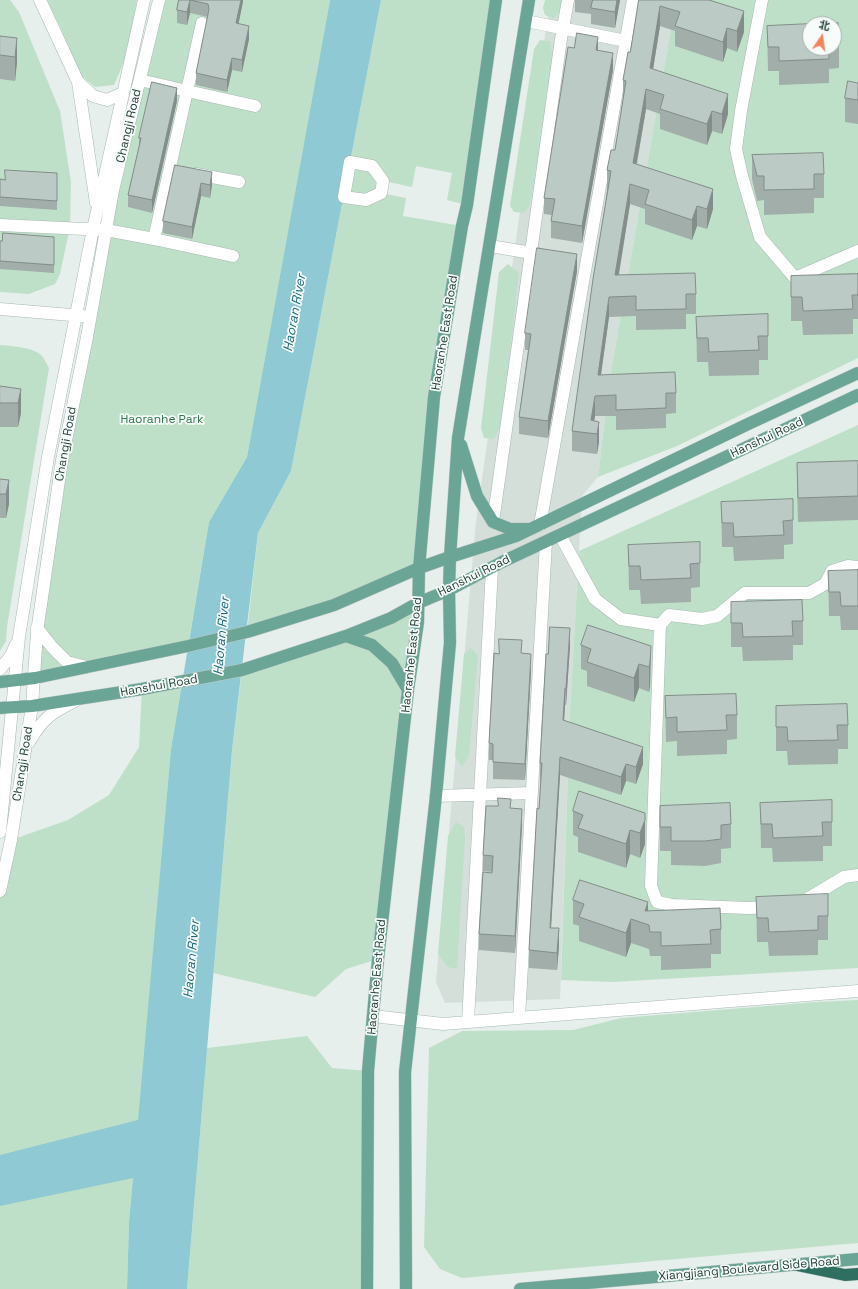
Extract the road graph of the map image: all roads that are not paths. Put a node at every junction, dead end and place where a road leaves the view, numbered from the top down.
1 (40, 0) edge
2 (144, 0) edge
3 (159, 0) edge
4 (496, 0) edge
5 (529, 0) edge
6 (568, 0) edge
7 (633, 0) edge
8 (762, 0) edge
9 (526, 21) junction
10 (202, 23) dead end
11 (563, 28) junction
12 (626, 41) junction
13 (140, 80) junction
14 (78, 82) junction
15 (187, 91) junction
16 (123, 93) junction
17 (255, 106) dead end
18 (170, 168) junction
19 (239, 182) dead end
20 (97, 210) junction
21 (0, 225) edge
22 (93, 229) junction
23 (106, 230) junction
24 (154, 239) junction
25 (490, 246) junction
26 (858, 251) edge
27 (531, 253) junction
28 (233, 256) dead end
29 (552, 256) edge
30 (573, 259) edge
31 (587, 261) junction
32 (0, 310) edge
33 (75, 315) junction
34 (90, 317) junction
35 (858, 373) edge
36 (858, 395) edge
37 (458, 438) junction
38 (492, 522) junction
39 (536, 527) junction
40 (560, 535) junction
41 (546, 542) junction
42 (450, 557) junction
43 (858, 567) edge
44 (419, 568) junction
45 (492, 568) junction
46 (449, 590) junction
47 (418, 603) junction
48 (660, 625) junction
49 (38, 628) junction
50 (346, 636) junction
51 (19, 637) junction
52 (87, 667) junction
53 (0, 670) edge
54 (35, 678) junction
55 (16, 680) junction
56 (0, 682) edge
57 (408, 690) junction
58 (78, 699) junction
59 (32, 706) junction
60 (13, 707) junction
61 (0, 708) edge
62 (0, 737) edge
63 (26, 748) junction
64 (6, 763) junction
65 (532, 793) junction
66 (480, 795) junction
67 (436, 796) junction
68 (0, 832) edge
69 (858, 875) edge
70 (0, 891) edge
71 (858, 991) edge
72 (373, 1016) junction
73 (519, 1018) junction
74 (412, 1020) junction
75 (468, 1022) junction
76 (858, 1259) edge
77 (797, 1265) junction
78 (858, 1274) edge
79 (367, 1289) edge
80 (406, 1289) edge
81 (520, 1289) edge

1 - 14 street
2 - 16 street, Changji Road
3 - 13 street, Changji Road
4 - 44 main road, Haoranhe East Road
5 - 9 main road
6 - 11 street
7 - 12 street
8 - 26 street
9 - 11 street
9 - 25 main road
10 - 15 street
11 - 12 street
11 - 27 street
12 - 31 street
13 - 15 street
13 - 23 street, Changji Road
14 - 16 street
14 - 20 street
15 - 17 street
15 - 18 street
16 - 20 street, Changji Road
18 - 19 street
18 - 24 street
20 - 22 street, Changji Road
21 - 22 street
22 - 23 street
22 - 33 street, Changji Road
23 - 24 street
23 - 34 street, Changji Road
24 - 28 street
25 - 27 street
25 - 37 main road
27 - 29 street
27 - 38 street
30 - 31 street
31 - 39 street
32 - 33 street
33 - 34 street
33 - 51 street, Changji Road
34 - 49 street, Changji Road
35 - 39 main road, Hanshui Road
36 - 40 main road, Hanshui Road
37 - 38 main road
37 - 42 main road
38 - 39 main road
39 - 42 main road, Hanshui Road
40 - 41 main road, Hanshui Road
40 - 48 street
41 - 45 main road, Hanshui Road
41 - 65 street
42 - 44 main road, Hanshui Road
42 - 46 main road
43 - 48 street
44 - 47 main road, Haoranhe East Road
44 - 52 main road, Hanshui Road
45 - 46 main road, Hanshui Road
45 - 66 street
46 - 47 main road, Hanshui Road
46 - 67 main road
47 - 50 main road, Hanshui Road
47 - 57 main road, Haoranhe East Road
48 - 69 street
49 - 52 street
49 - 54 street, Changji Road
50 - 57 main road
50 - 58 main road, Hanshui Road
51 - 53 street
51 - 55 street, Changji Road
52 - 54 main road, Hanshui Road
54 - 55 main road, Hanshui Road
54 - 59 street, Changji Road
55 - 56 main road, Hanshui Road
55 - 60 street, Changji Road
57 - 72 main road, Haoranhe East Road
58 - 59 main road, Hanshui Road
58 - 63 street
59 - 60 main road, Hanshui Road
59 - 63 street, Changji Road
60 - 61 main road, Hanshui Road
60 - 64 street, Changji Road
62 - 64 street
63 - 70 street, Changji Road
64 - 68 street, Changji Road
65 - 66 street
65 - 73 street
66 - 67 street
66 - 75 street
67 - 74 main road
71 - 73 street
72 - 74 street
72 - 79 main road, Haoranhe East Road
73 - 75 street
74 - 75 street
74 - 80 main road
76 - 77 main road, Xiangjiang Boulevard Side Road
77 - 78 highway
77 - 81 main road, Xiangjiang Boulevard Side Road

